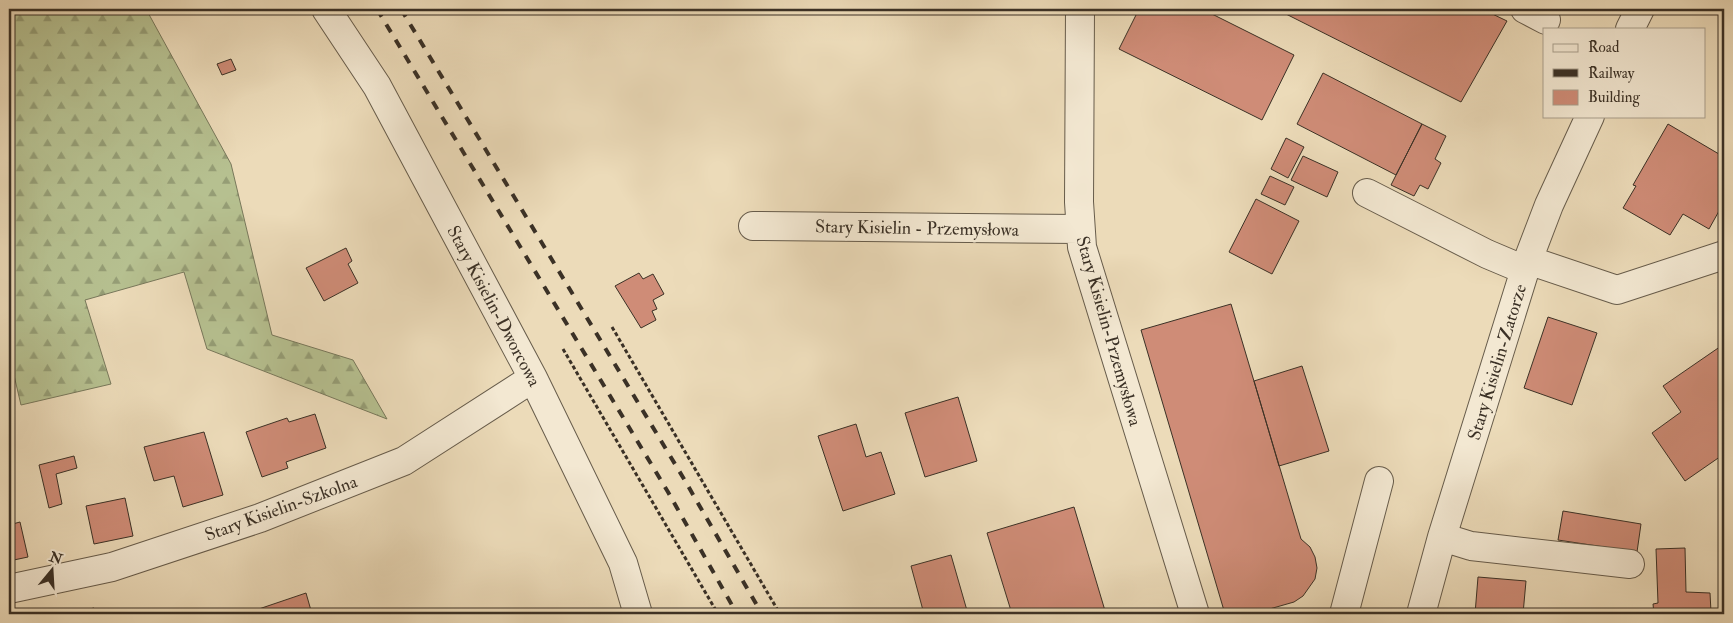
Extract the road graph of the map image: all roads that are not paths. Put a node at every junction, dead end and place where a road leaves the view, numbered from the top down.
1 (326, 9) edge
2 (1080, 9) edge
3 (1640, 9) edge
4 (1630, 28) edge
5 (1589, 118) edge
6 (1367, 193) dead end
7 (753, 226) dead end
8 (1080, 229) junction
9 (1724, 255) edge
10 (1526, 265) junction
11 (533, 378) junction
12 (1379, 481) dead end
13 (1442, 537) junction
14 (623, 562) junction
15 (1630, 564) dead end
16 (9, 589) edge
17 (638, 614) edge
18 (650, 614) edge
19 (1195, 614) edge
20 (1344, 614) edge
21 (1421, 614) edge

1 - 11 street, Stary Kisielin-Dworcowa
2 - 8 street, Stary Kisielin-Przemysłowa
3 - 4 street
5 - 10 street, Stary Kisielin-Zatorze
6 - 10 street
7 - 8 street, Stary Kisielin - Przemysłowa
8 - 19 street, Stary Kisielin-Przemysłowa
9 - 10 street
10 - 13 street, Stary Kisielin-Zatorze
11 - 14 street, Stary Kisielin-Dworcowa
11 - 16 street, Stary Kisielin-Szkolna
12 - 20 street
13 - 15 street
13 - 21 street, Stary Kisielin-Zatorze
14 - 17 street, Stary Kisielin-Dworcowa
14 - 18 street

